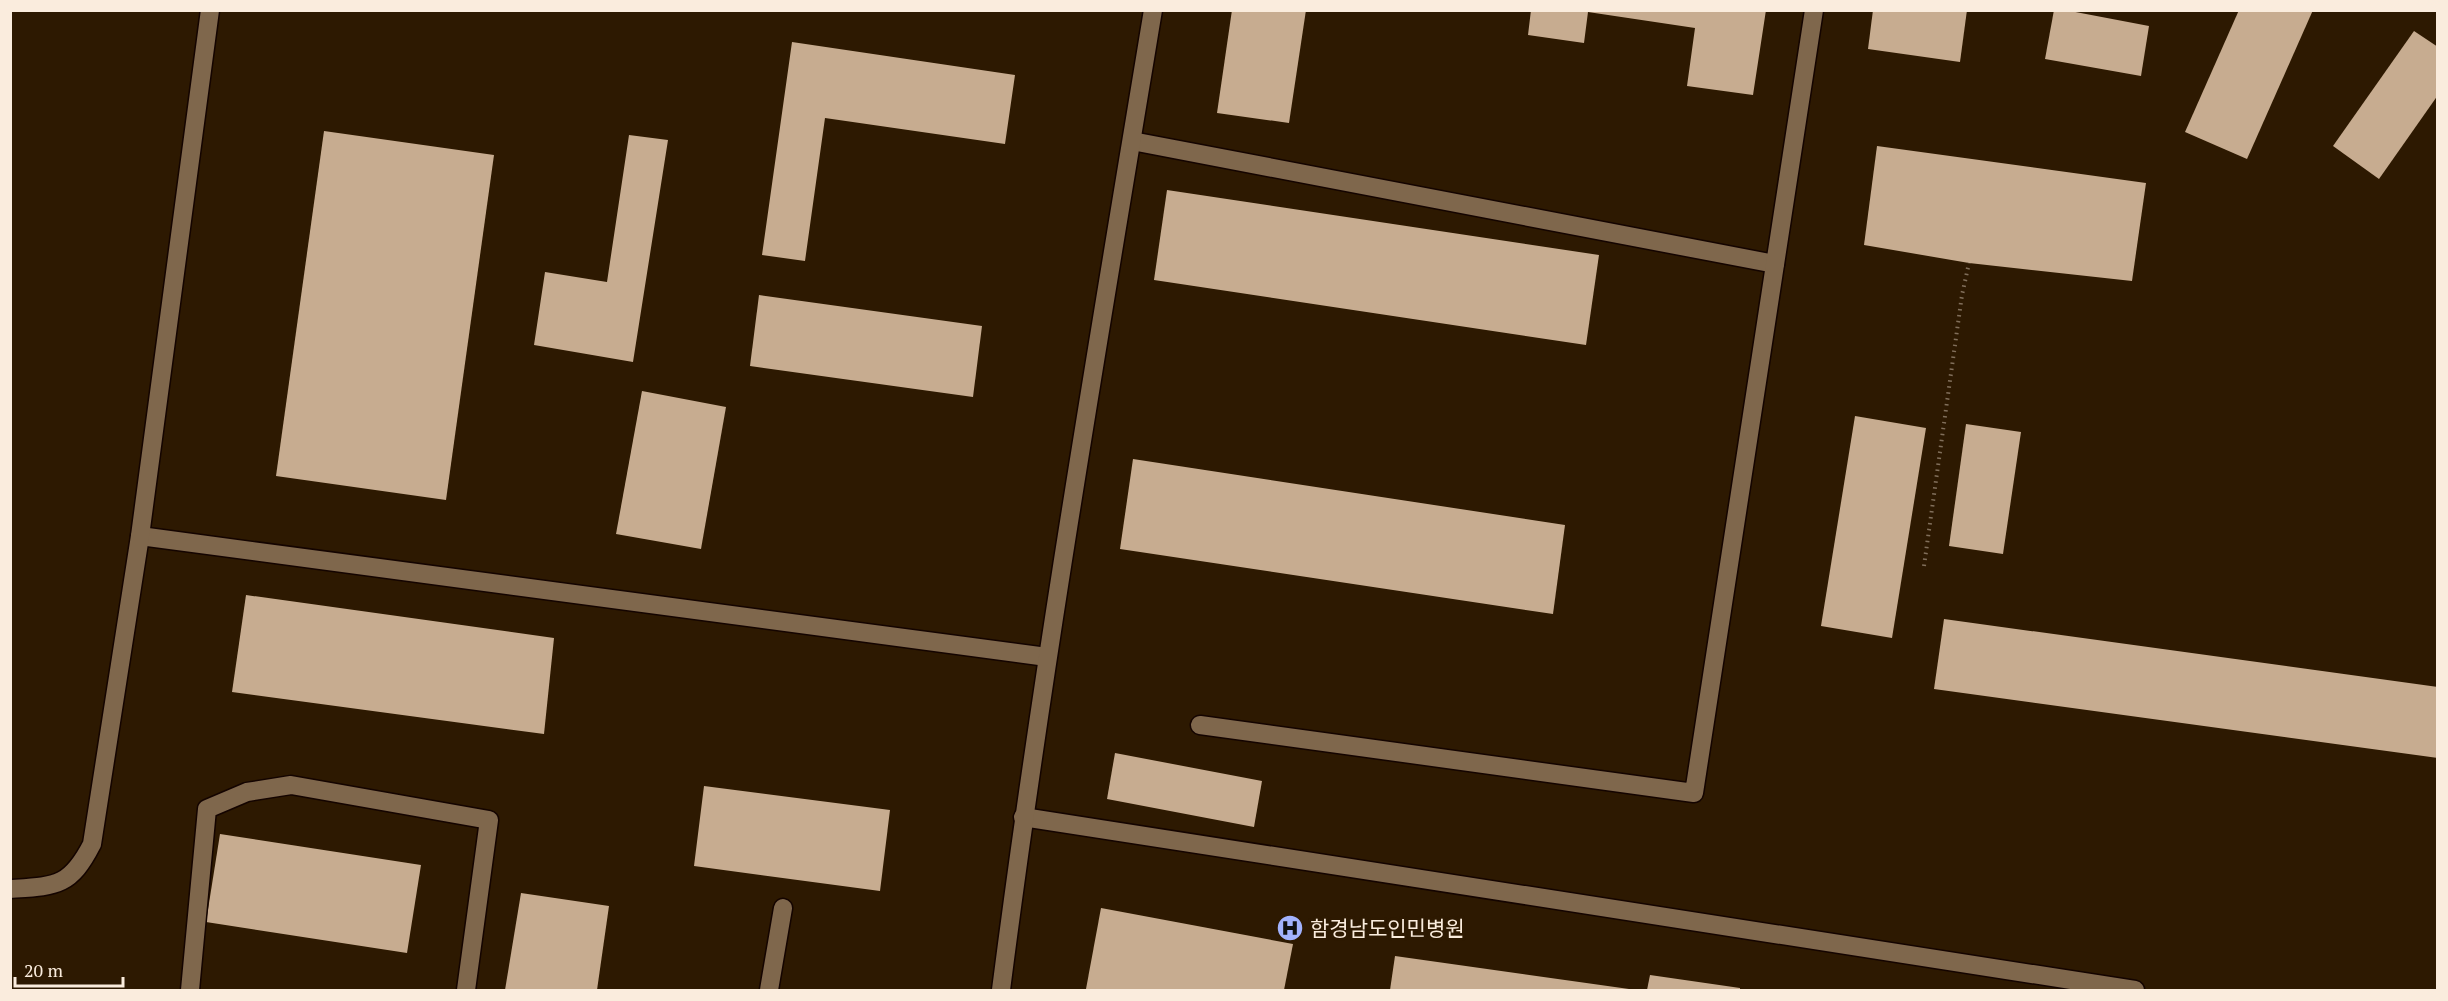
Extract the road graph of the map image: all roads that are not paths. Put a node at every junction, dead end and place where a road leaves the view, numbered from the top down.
1 (210, 10) edge
2 (1153, 10) edge
3 (1814, 10) edge
4 (1132, 141) junction
5 (1775, 264) junction
6 (140, 536) junction
7 (1047, 657) junction
8 (1200, 725) dead end
9 (1023, 817) junction
10 (10, 889) edge
11 (783, 908) dead end
12 (190, 990) edge
13 (466, 990) edge
14 (769, 990) edge
15 (1001, 990) edge
16 (2134, 990) edge

1 - 6 street
2 - 4 street
3 - 5 street
4 - 5 street
4 - 7 street
5 - 8 street
6 - 7 street
6 - 10 street
7 - 9 street
9 - 15 street
9 - 16 street
11 - 14 street
12 - 13 street

